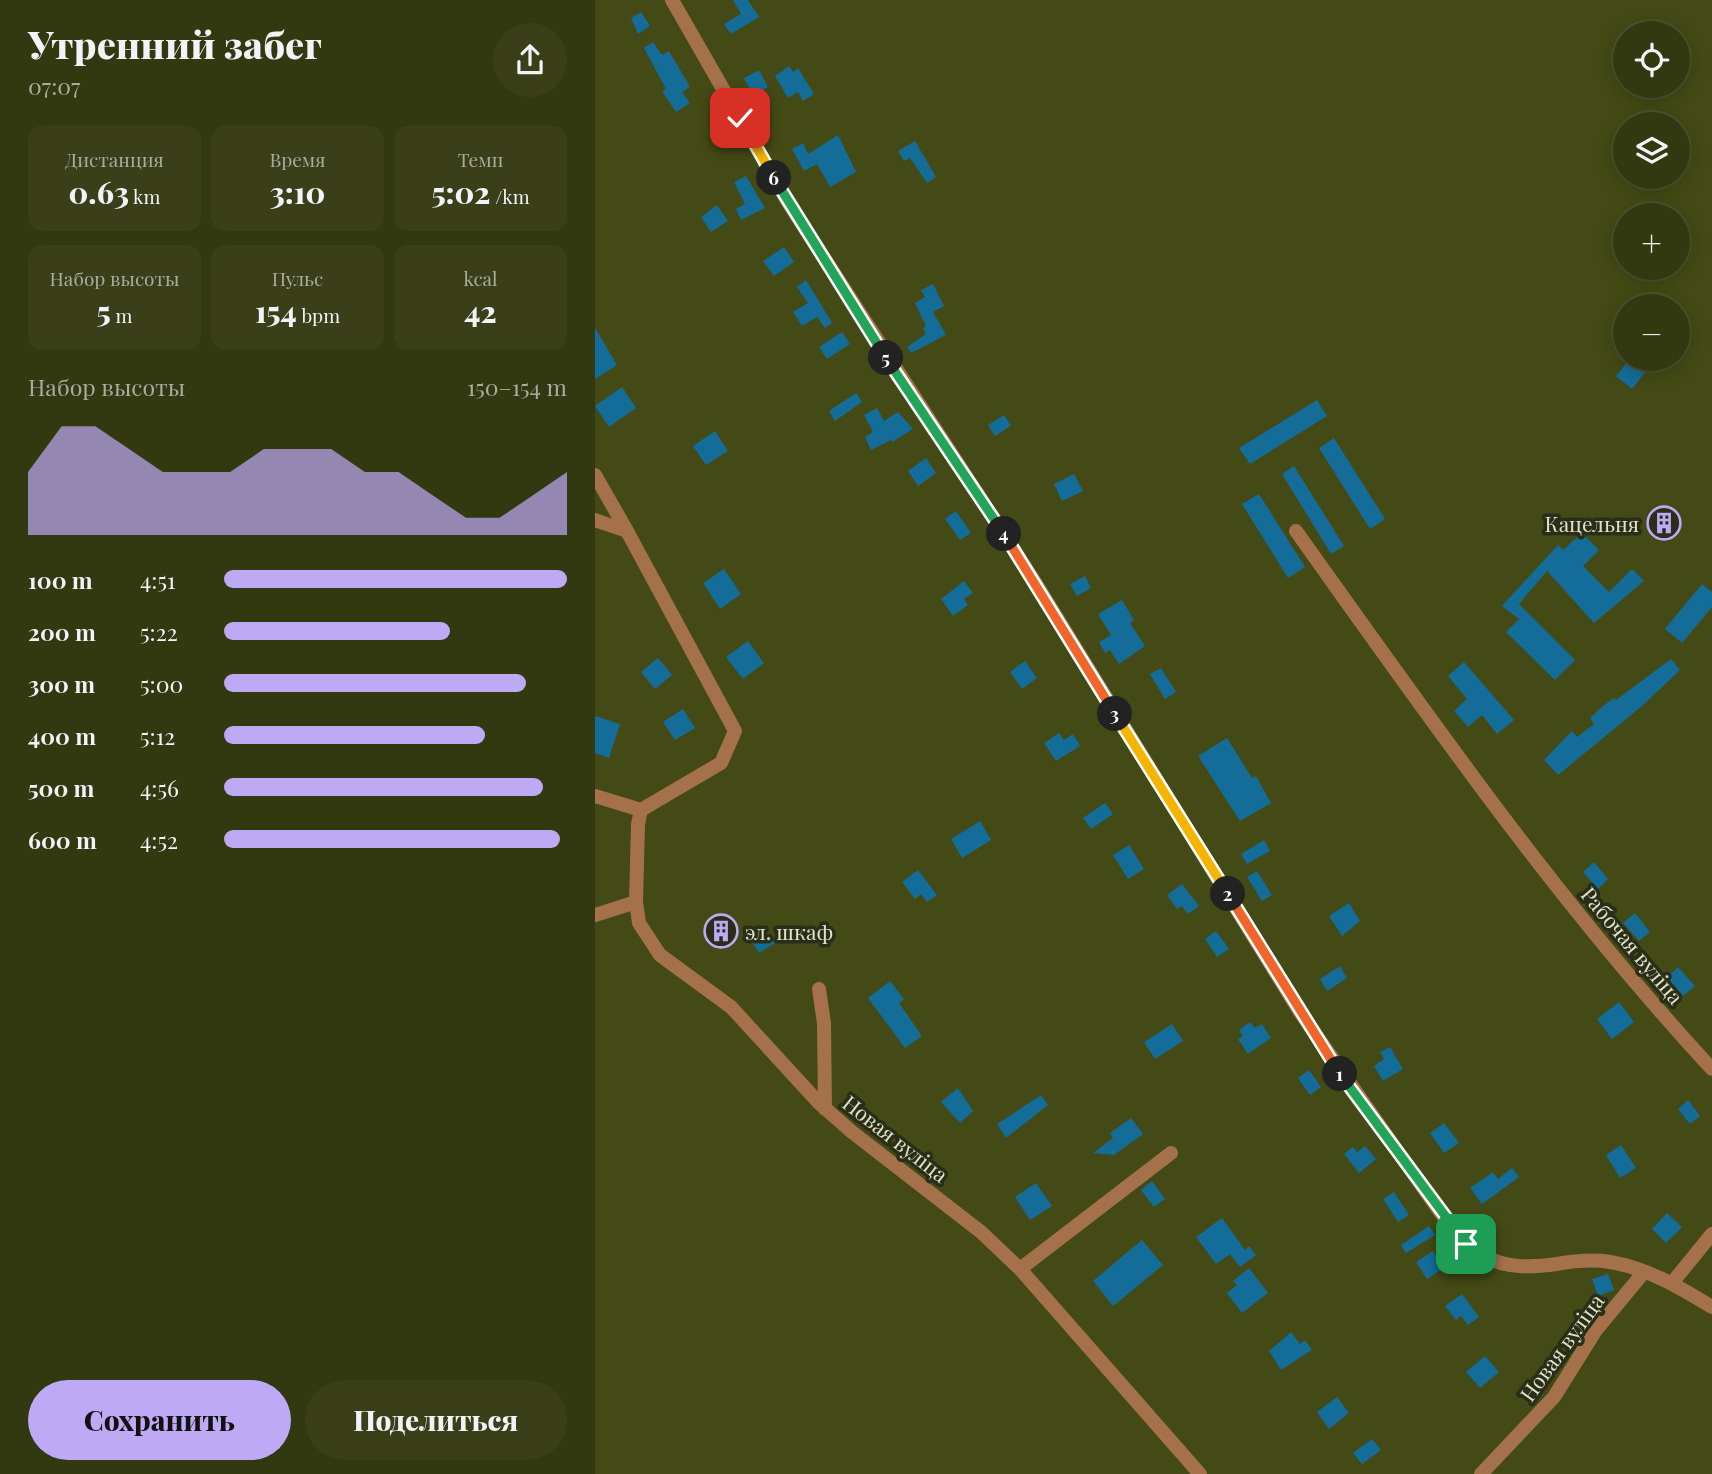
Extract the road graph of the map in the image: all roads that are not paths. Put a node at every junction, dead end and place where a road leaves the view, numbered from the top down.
1 (672, 0) edge
2 (595, 475) edge
3 (595, 520) edge
4 (627, 531) junction
5 (1296, 531) dead end
6 (595, 796) edge
7 (641, 810) junction
8 (636, 902) junction
9 (595, 915) edge
10 (819, 989) dead end
11 (1712, 1069) edge
12 (825, 1109) junction
13 (1171, 1153) dead end
14 (1712, 1234) edge
15 (1020, 1269) junction
16 (1644, 1272) junction
17 (1672, 1283) junction
18 (1712, 1307) edge
19 (1200, 1474) edge
20 (1481, 1474) edge

1 - 16 street
2 - 4 street
3 - 4 street
4 - 7 street
5 - 11 street, Рабочая вуліца
6 - 7 street
7 - 8 street, Новая вуліца
8 - 9 street
8 - 12 street, Новая вуліца
10 - 12 street
12 - 15 street, Новая вуліца
13 - 15 street
14 - 17 street
15 - 19 street, Новая вуліца
16 - 17 street
16 - 20 street, Новая вуліца
17 - 18 street

